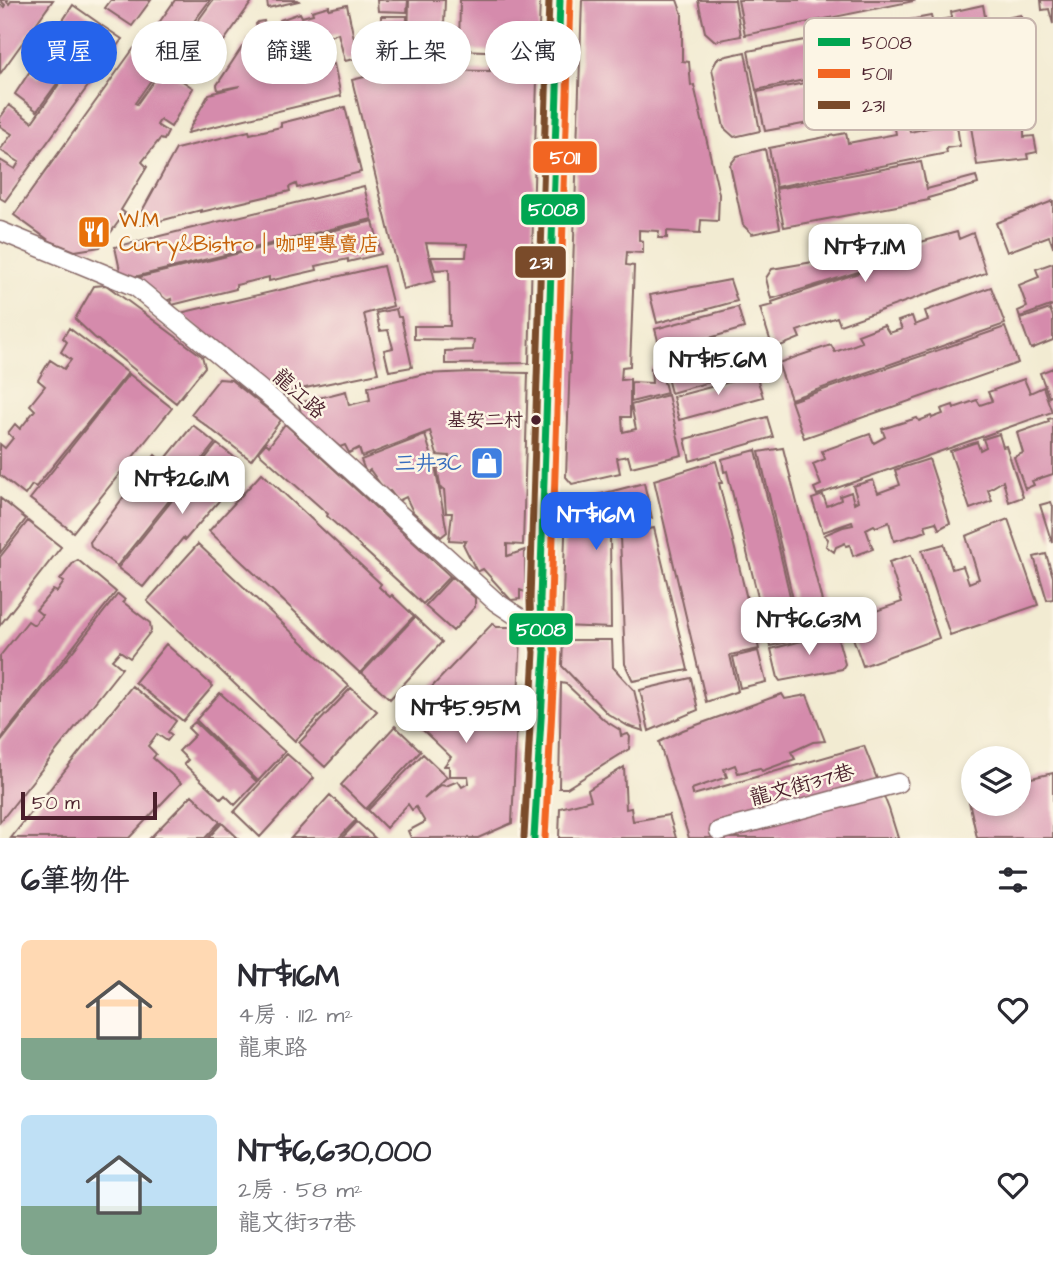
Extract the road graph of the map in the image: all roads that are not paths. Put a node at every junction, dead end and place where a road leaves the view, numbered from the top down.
1 (559, 0) edge
2 (0, 231) edge
3 (541, 632) junction
4 (898, 783) dead end
5 (719, 831) dead end
6 (534, 838) edge

1 - 3 street
2 - 3 street, 龍江路
3 - 6 street
4 - 5 street, 龍文街37巷

